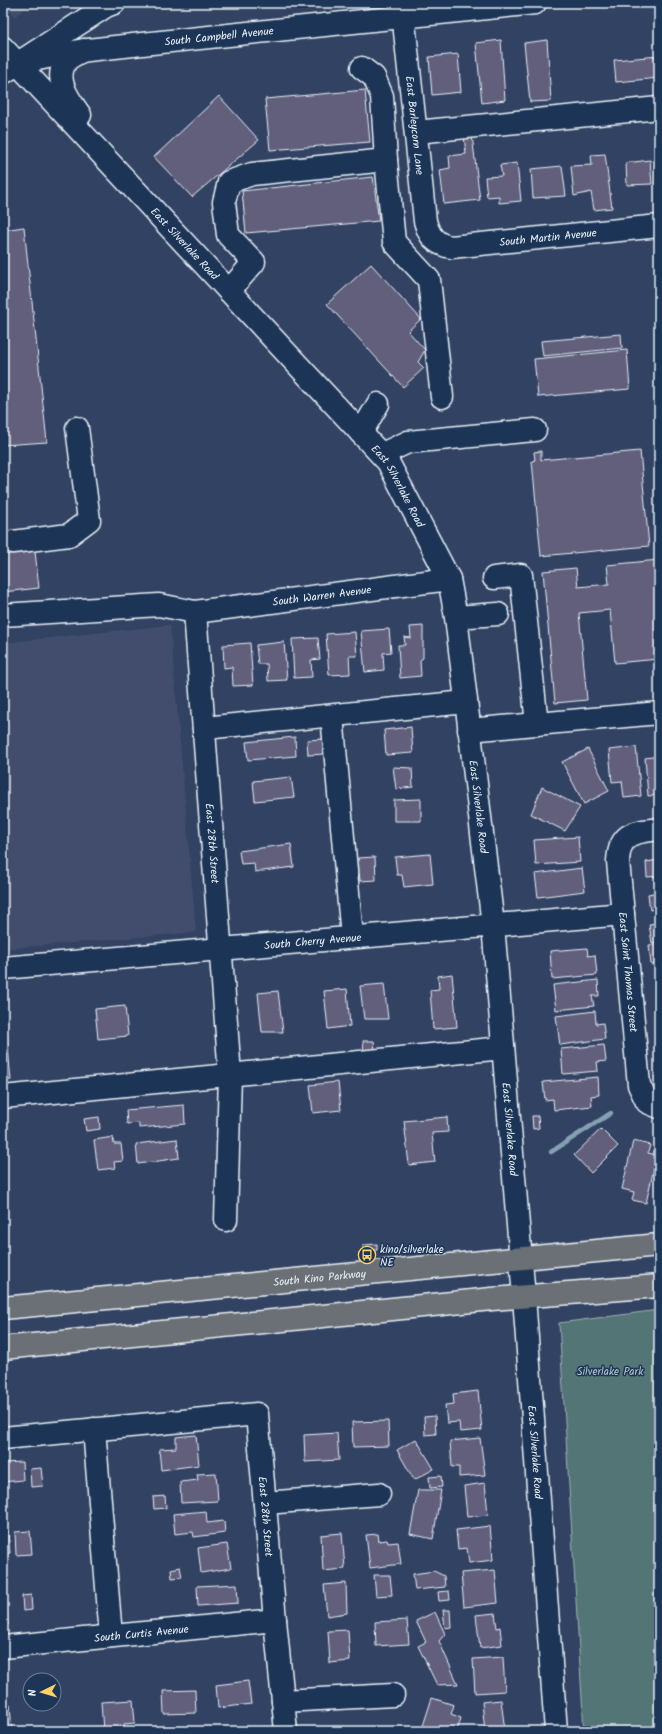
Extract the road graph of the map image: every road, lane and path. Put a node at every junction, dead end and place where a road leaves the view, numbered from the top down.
1 (535, 3) edge
2 (103, 5) edge
3 (403, 9) edge
4 (84, 50) junction
5 (8, 61) edge
6 (362, 68) dead end
7 (659, 108) edge
8 (416, 132) junction
9 (106, 158) junction
10 (386, 160) junction
11 (659, 226) edge
12 (438, 243) joint
13 (229, 291) junction
14 (442, 397) dead end
15 (378, 404) dead end
16 (77, 428) dead end
17 (535, 430) dead end
18 (362, 433) junction
19 (382, 454) junction
20 (13, 542) dead end
21 (494, 578) dead end
22 (449, 579) junction
23 (195, 612) junction
24 (498, 614) dead end
25 (3, 615) edge
26 (456, 617) junction
27 (466, 702) junction
28 (659, 713) edge
29 (332, 716) junction
30 (537, 724) junction
31 (204, 728) junction
32 (469, 730) junction
33 (659, 828) edge
34 (622, 914) junction
35 (493, 925) junction
36 (352, 937) junction
37 (221, 949) junction
38 (3, 968) edge
39 (503, 1048) junction
40 (230, 1075) junction
41 (3, 1097) edge
42 (647, 1103) edge
43 (226, 1220) dead end
44 (659, 1245) edge
45 (521, 1258) junction
46 (659, 1286) edge
47 (524, 1296) junction
48 (3, 1308) edge
49 (3, 1348) edge
50 (94, 1429) junction
51 (3, 1438) edge
52 (379, 1494) dead end
53 (265, 1503) junction
54 (275, 1622) junction
55 (111, 1636) junction
56 (3, 1647) edge
57 (393, 1695) dead end
58 (283, 1701) junction
59 (286, 1731) edge
60 (556, 1731) edge

1 - 3 street, South Campbell Avenue
2 - 5 street
3 - 4 street, South Campbell Avenue
3 - 8 street, East Barleycorn Lane
4 - 5 street, South Campbell Avenue
4 - 9 street
5 - 9 street, East Silverlake Road
6 - 10 street
7 - 8 street
8 - 12 street, East Barleycorn Lane
9 - 13 street, East Silverlake Road
10 - 13 street
10 - 14 street
11 - 12 street, South Martin Avenue
13 - 18 street, East Silverlake Road
15 - 18 street
16 - 20 street
17 - 19 street
18 - 19 street, East Silverlake Road
19 - 22 street, East Silverlake Road
21 - 30 street
22 - 23 street, South Warren Avenue
22 - 26 street, East Silverlake Road
23 - 25 street, South Warren Avenue
23 - 31 street, East 28th Street
24 - 26 street
26 - 27 street, East Silverlake Road
27 - 29 street
27 - 32 street, East Silverlake Road
28 - 30 street
29 - 31 street
29 - 36 street
30 - 32 street
31 - 37 street, East 28th Street
32 - 35 street, East Silverlake Road
33 - 34 street, East Saint Thomas Street
34 - 35 street, South Cherry Avenue
34 - 42 street, East Saint Thomas Street
35 - 36 street, South Cherry Avenue
35 - 39 street, East Silverlake Road
36 - 37 street, South Cherry Avenue
37 - 38 street, South Cherry Avenue
37 - 40 street, East 28th Street
39 - 40 street
39 - 45 street, East Silverlake Road
40 - 41 street
40 - 43 street, East 28th Street
44 - 45 main road, South Kino Parkway
45 - 47 street, East Silverlake Road
45 - 48 main road, South Kino Parkway
46 - 47 main road
47 - 49 main road
47 - 60 street, East Silverlake Road
50 - 51 street
50 - 53 street, East 28th Street
50 - 55 street
52 - 53 street
53 - 54 street, East 28th Street
54 - 55 street, South Curtis Avenue
54 - 58 street, East 28th Street
55 - 56 street, South Curtis Avenue
57 - 58 street
58 - 59 street, East 28th Street

